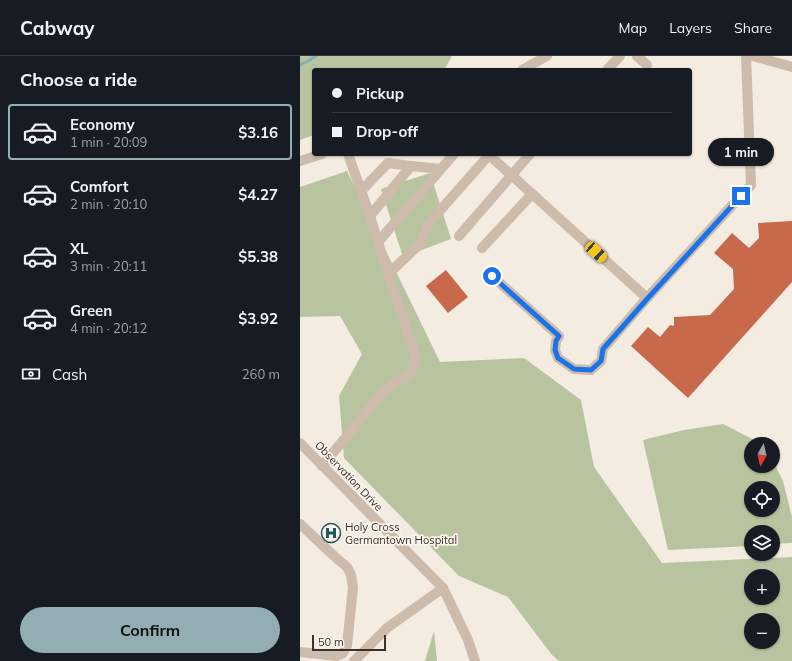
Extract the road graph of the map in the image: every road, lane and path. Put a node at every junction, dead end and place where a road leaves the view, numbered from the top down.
1 (547, 56) edge
2 (620, 56) edge
3 (637, 56) edge
4 (746, 56) edge
5 (753, 56) edge
6 (647, 64) dead end
7 (792, 67) edge
8 (526, 68) edge
9 (609, 68) edge
10 (316, 156) edge
11 (349, 156) edge
12 (452, 156) edge
13 (487, 156) edge
14 (489, 156) edge
15 (528, 156) edge
16 (300, 161) edge
17 (411, 166) junction
18 (441, 169) junction
19 (511, 175) junction
20 (361, 191) junction
21 (532, 194) junction
22 (370, 216) junction
23 (459, 236) dead end
24 (378, 242) junction
25 (482, 248) dead end
26 (388, 274) junction
27 (492, 276) dead end
28 (648, 298) junction
29 (300, 443) edge
30 (322, 466) junction
31 (300, 524) edge
32 (443, 588) junction
33 (300, 652) edge
34 (354, 661) edge
35 (475, 661) edge

1 - 8 street
2 - 9 street
3 - 6 street
4 - 28 street
5 - 7 street
10 - 16 street
11 - 20 street
12 - 18 street
13 - 26 street
14 - 19 street
15 - 19 street
17 - 18 street
17 - 20 street
17 - 22 street
18 - 24 street
19 - 21 street
19 - 23 street
20 - 22 street
21 - 25 street
21 - 28 street
22 - 24 street
24 - 26 street
26 - 30 street
27 - 28 street
29 - 30 street, Observation Drive
30 - 32 street, Observation Drive
31 - 33 street
32 - 34 street
32 - 35 street, Observation Drive

